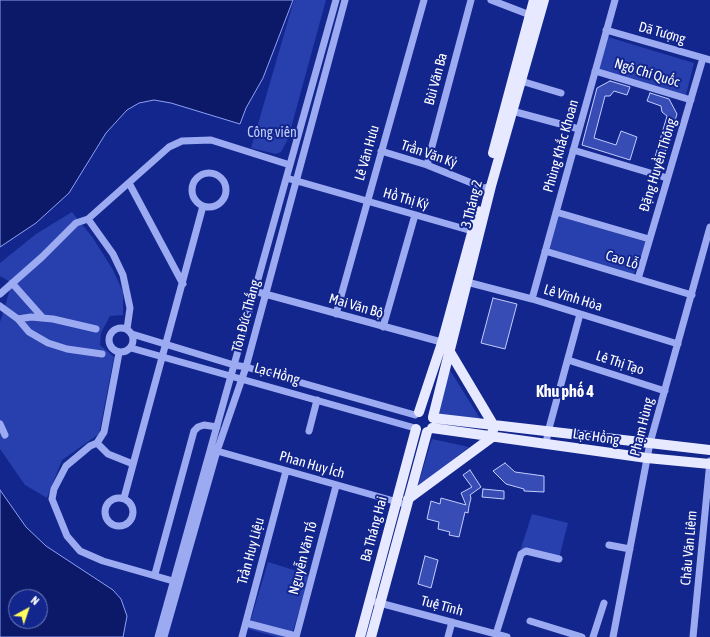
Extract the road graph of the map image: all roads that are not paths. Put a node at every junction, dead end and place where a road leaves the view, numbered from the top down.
1 (336, 0) edge
2 (345, 0) edge
3 (424, 0) edge
4 (471, 0) edge
5 (491, 0) edge
6 (534, 0) edge
7 (544, 0) edge
8 (615, 0) edge
9 (535, 14) junction
10 (606, 30) junction
11 (706, 59) edge
12 (595, 71) junction
13 (520, 81) junction
14 (561, 93) dead end
15 (691, 100) junction
16 (508, 113) junction
17 (579, 129) junction
18 (573, 150) junction
19 (381, 151) junction
20 (290, 165) junction
21 (427, 165) junction
22 (667, 178) junction
23 (286, 179) junction
24 (295, 180) junction
25 (129, 183) junction
26 (487, 187) junction
27 (367, 202) junction
28 (203, 206) junction
29 (556, 212) junction
30 (415, 215) junction
31 (88, 219) junction
32 (710, 228) edge
33 (472, 231) junction
34 (649, 239) junction
35 (545, 251) junction
36 (638, 279) junction
37 (464, 281) junction
38 (12, 283) junction
39 (183, 284) junction
40 (254, 291) junction
41 (266, 293) junction
42 (0, 294) edge
43 (692, 295) junction
44 (532, 299) junction
45 (0, 306) edge
46 (336, 314) junction
47 (580, 314) junction
48 (43, 318) junction
49 (18, 319) junction
50 (383, 327) junction
51 (96, 329) dead end
52 (130, 332) junction
53 (165, 344) junction
54 (678, 344) junction
55 (448, 346) junction
56 (130, 348) junction
57 (119, 353) junction
58 (102, 354) dead end
59 (162, 357) junction
60 (568, 360) junction
61 (234, 365) junction
62 (246, 367) junction
63 (232, 376) junction
64 (243, 378) junction
65 (665, 391) junction
66 (332, 392) junction
67 (317, 400) junction
68 (329, 403) junction
69 (417, 414) junction
70 (433, 417) junction
71 (0, 424) edge
72 (217, 426) junction
73 (494, 426) junction
74 (415, 428) junction
75 (429, 430) junction
76 (309, 431) dead end
77 (548, 432) junction
78 (5, 435) dead end
79 (491, 438) junction
80 (97, 443) junction
81 (650, 443) junction
82 (546, 444) junction
83 (710, 450) edge
84 (213, 451) junction
85 (647, 458) junction
86 (710, 463) edge
87 (133, 464) junction
88 (286, 471) junction
89 (336, 486) junction
90 (124, 498) junction
91 (408, 501) junction
92 (396, 502) junction
93 (609, 545) dead end
94 (630, 549) junction
95 (559, 558) dead end
96 (155, 574) junction
97 (174, 581) junction
98 (375, 601) junction
99 (604, 603) dead end
100 (530, 620) dead end
101 (452, 622) junction
102 (246, 623) junction
103 (496, 634) junction
104 (560, 634) edge
105 (296, 636) edge
106 (158, 637) edge
107 (164, 637) edge
108 (242, 637) edge
109 (360, 637) edge
110 (371, 637) edge
111 (448, 637) edge
112 (507, 637) edge
113 (582, 637) edge
114 (593, 637) edge
115 (613, 637) edge
116 (693, 637) edge

1 - 20 street, Tôn Đức Thắng
2 - 24 street, Tôn Đức Thắng
3 - 19 street, Lê Văn Hưu
4 - 21 street, Bùi Văn Ba
5 - 9 street
6 - 9 main road, 3 Tháng 2
7 - 9 main road, 3 Tháng 2
8 - 10 street, Phùng Khắc Khoan
9 - 13 main road, 3 Tháng 2
9 - 16 main road, 3 Tháng 2
10 - 11 street, Dã Tượng
10 - 12 street, Phùng Khắc Khoan
11 - 15 street, Đặng Huyền Thông
12 - 15 street, Ngô Chí Quốc
12 - 17 street, Phùng Khắc Khoan
13 - 14 street
13 - 16 main road, 3 Tháng 2
15 - 22 street, Đặng Huyền Thông
16 - 17 street
16 - 26 main road, 3 Tháng 2
17 - 18 street, Phùng Khắc Khoan
18 - 22 street
18 - 29 street, Phùng Khắc Khoan
19 - 21 street, Trần Văn Kỷ
19 - 27 street, Lê Văn Hưu
20 - 23 street, Tôn Đức Thắng
20 - 25 street
21 - 26 street, Trần Văn Kỷ
22 - 34 street, Đặng Huyền Thông
23 - 24 street, Hồ Thị Kỷ
23 - 40 street, Tôn Đức Thắng
24 - 27 street, Hồ Thị Kỷ
24 - 41 street, Tôn Đức Thắng
25 - 31 street
25 - 39 street
26 - 33 main road, 3 Tháng 2
26 - 37 main road, 3 Tháng 2
27 - 30 street, Hồ Thị Kỷ
27 - 46 street, Lê Văn Hưu
28 - 28 street
28 - 39 street
29 - 34 street
29 - 35 street, Phùng Khắc Khoan
30 - 33 street, Hồ Thị Kỷ
30 - 50 street
31 - 38 street
31 - 52 street
32 - 43 street, Phạm Hùng
33 - 37 main road, 3 Tháng 2
34 - 36 street, Đặng Huyền Thông
35 - 36 street, Cao Lỗ
35 - 44 street, Phùng Khắc Khoan
36 - 43 street, Cao Lỗ
37 - 44 street, Lê Vĩnh Hòa
37 - 55 main road, 3 Tháng 2
38 - 42 street
38 - 48 street
39 - 53 street
40 - 41 street, Mai Văn Bộ
40 - 61 street, Tôn Đức Thắng
41 - 46 street, Mai Văn Bộ
41 - 62 street, Tôn Đức Thắng
43 - 54 street, Phạm Hùng
44 - 47 street, Lê Vĩnh Hòa
45 - 49 street
46 - 50 street, Mai Văn Bộ
47 - 54 street, Lê Vĩnh Hòa
47 - 60 street
48 - 49 street
48 - 51 street
49 - 58 street
50 - 55 street, Mai Văn Bộ
52 - 53 street, Lạc Hồng
52 - 56 street
52 - 57 street
53 - 59 street
53 - 61 street, Lạc Hồng
54 - 65 street, Phạm Hùng
55 - 69 main road, 3 Tháng 2
55 - 70 main road, 3 Tháng 2
55 - 73 main road
56 - 57 street
56 - 59 street, Lạc Hồng
57 - 80 street
59 - 63 street, Lạc Hồng
59 - 87 street
60 - 65 street, Lê Thị Tạo
60 - 77 street
61 - 62 street, Lạc Hồng
61 - 63 street, Tôn Đức Thắng
62 - 64 street, Tôn Đức Thắng
62 - 66 street, Lạc Hồng
63 - 64 street, Lạc Hồng
63 - 72 street, Tôn Đức Thắng
64 - 67 street, Lạc Hồng
64 - 84 street, Tôn Đức Thắng
65 - 81 street, Phạm Hùng
66 - 68 street
66 - 69 street, Lạc Hồng
67 - 68 street, Lạc Hồng
67 - 76 street
68 - 74 street, Lạc Hồng
69 - 70 main road
69 - 74 main road
70 - 73 main road, Lạc Hồng
70 - 75 main road
71 - 78 street
72 - 84 street, Tôn Đức Thắng
72 - 96 street
73 - 77 main road, Lạc Hồng
73 - 79 main road
74 - 75 main road
74 - 92 main road, Ba Tháng Hai
75 - 79 main road, Lạc Hồng
75 - 91 main road, Ba Tháng Hai
77 - 81 main road, Lạc Hồng
77 - 82 street
79 - 82 main road, Lạc Hồng
79 - 91 main road
80 - 87 street
80 - 96 street
81 - 83 main road, Lạc Hồng
81 - 85 street, Phạm Hùng
82 - 85 main road, Lạc Hồng
84 - 88 street, Phan Huy Ích
84 - 97 street, Tôn Đức Thắng
84 - 107 street, Tôn Đức Thắng
85 - 86 main road, Lạc Hồng
85 - 94 street, Phạm Hùng
86 - 116 street, Châu Văn Liêm
87 - 90 street
88 - 89 street, Phan Huy Ích
88 - 102 street, Trần Huy Liệu
89 - 92 street, Phan Huy Ích
89 - 105 street, Nguyễn Văn Tố
90 - 90 street
91 - 92 street, Phan Huy Ích
91 - 98 main road, Ba Tháng Hai
92 - 98 main road, Ba Tháng Hai
93 - 94 street
94 - 115 street, Phạm Hùng
95 - 103 street
96 - 97 street
97 - 106 street, Tôn Đức Thắng
98 - 101 street, Tuệ Tĩnh
98 - 109 main road, Ba Tháng Hai
98 - 110 main road, Ba Tháng Hai
99 - 114 street
100 - 104 street
101 - 103 street, Tuệ Tĩnh
101 - 111 street
102 - 105 street
102 - 108 street, Trần Huy Liệu
103 - 112 street, Tuệ Tĩnh
104 - 113 street

